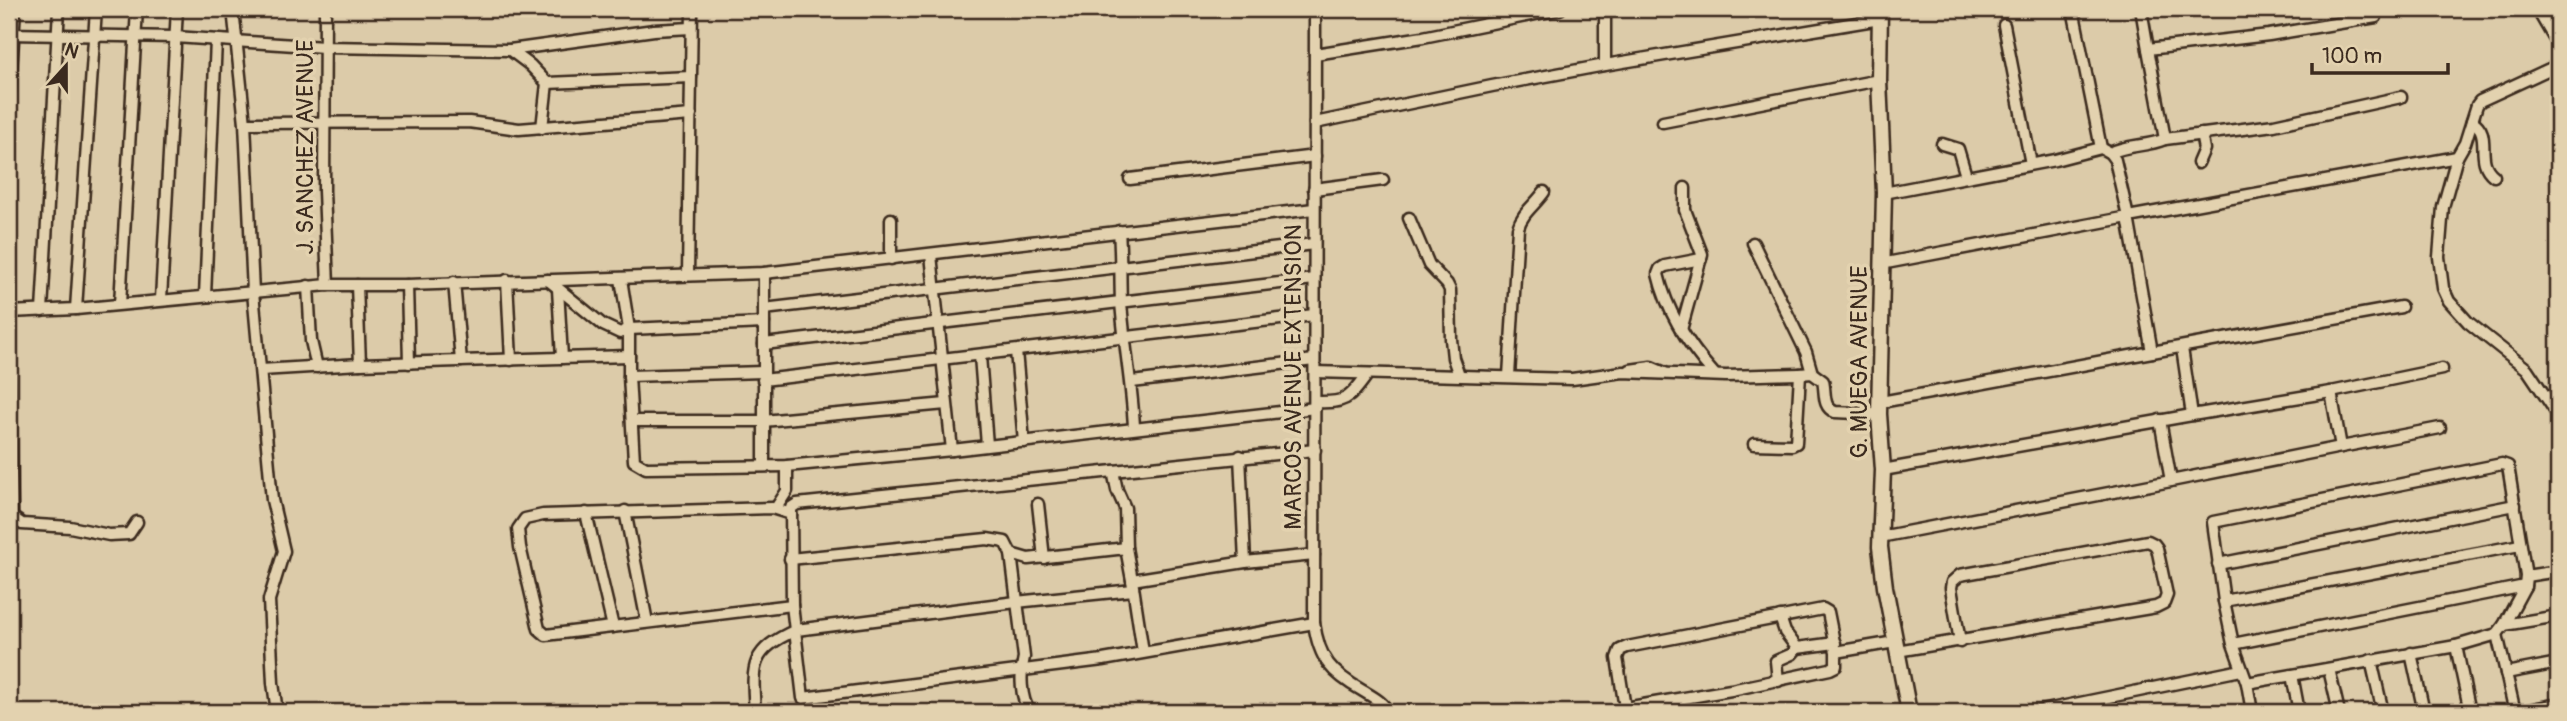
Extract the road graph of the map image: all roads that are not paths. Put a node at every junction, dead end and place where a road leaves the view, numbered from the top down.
1 (15, 9) edge
2 (59, 9) edge
3 (96, 9) edge
4 (137, 9) edge
5 (177, 9) edge
6 (233, 9) edge
7 (325, 9) edge
8 (692, 9) edge
9 (1315, 9) edge
10 (1560, 9) edge
11 (1605, 9) edge
12 (2073, 9) edge
13 (2141, 9) edge
14 (2537, 9) edge
15 (1880, 14) edge
16 (2376, 17) dead end
17 (2004, 25) dead end
18 (691, 28) junction
19 (11, 34) edge
20 (58, 35) junction
21 (136, 36) junction
22 (94, 37) junction
23 (175, 37) junction
24 (216, 40) junction
25 (237, 42) junction
26 (2558, 46) edge
27 (324, 47) junction
28 (2148, 49) junction
29 (510, 50) junction
30 (1315, 54) junction
31 (1605, 65) junction
32 (2558, 65) edge
33 (691, 77) junction
34 (1879, 80) junction
35 (547, 83) junction
36 (2401, 97) dead end
37 (9, 103) edge
38 (691, 115) junction
39 (325, 121) junction
40 (2472, 121) junction
41 (1662, 122) dead end
42 (245, 123) junction
43 (1315, 123) junction
44 (542, 128) junction
45 (2201, 134) junction
46 (2165, 139) junction
47 (1942, 144) dead end
48 (2105, 151) junction
49 (1315, 156) junction
50 (2457, 157) junction
51 (2198, 163) dead end
52 (2031, 164) junction
53 (1966, 176) junction
54 (2494, 176) dead end
55 (1130, 179) dead end
56 (1383, 180) dead end
57 (1685, 188) dead end
58 (1314, 189) junction
59 (1544, 192) dead end
60 (1884, 192) junction
61 (1314, 209) junction
62 (2128, 217) junction
63 (1409, 218) dead end
64 (891, 219) dead end
65 (1119, 231) junction
66 (1753, 243) dead end
67 (1314, 244) junction
68 (931, 255) junction
69 (891, 259) junction
70 (1700, 259) junction
71 (1881, 264) junction
72 (1122, 267) junction
73 (764, 273) junction
74 (688, 275) junction
75 (621, 279) junction
76 (1314, 279) junction
77 (507, 280) junction
78 (548, 280) junction
79 (454, 282) junction
80 (328, 285) junction
81 (357, 285) junction
82 (408, 285) junction
83 (307, 286) junction
84 (558, 289) junction
85 (934, 289) junction
86 (253, 292) junction
87 (205, 296) junction
88 (161, 299) junction
89 (1121, 302) junction
90 (120, 304) junction
91 (2401, 307) dead end
92 (76, 309) junction
93 (764, 309) junction
94 (42, 311) junction
95 (9, 312) edge
96 (1314, 315) junction
97 (764, 323) junction
98 (937, 324) junction
99 (629, 330) junction
100 (1681, 330) junction
101 (1126, 336) junction
102 (764, 344) junction
103 (2182, 348) junction
104 (1016, 351) junction
105 (2152, 352) junction
106 (629, 356) junction
107 (980, 356) junction
108 (562, 358) junction
109 (511, 359) junction
110 (941, 359) junction
111 (1314, 360) junction
112 (461, 361) junction
113 (410, 363) junction
114 (359, 364) junction
115 (9, 366) edge
116 (317, 367) junction
117 (2442, 369) dead end
118 (261, 370) junction
119 (1315, 372) junction
120 (1812, 373) junction
121 (1800, 374) junction
122 (1367, 375) junction
123 (1459, 375) junction
124 (1715, 375) junction
125 (629, 376) junction
126 (763, 376) junction
127 (1509, 376) junction
128 (1132, 382) junction
129 (2331, 392) junction
130 (946, 404) junction
131 (1315, 405) junction
132 (1880, 408) junction
133 (2192, 415) junction
134 (2558, 415) edge
135 (2160, 420) junction
136 (632, 421) junction
137 (763, 421) junction
138 (1134, 427) junction
139 (2440, 428) dead end
140 (1024, 442) junction
141 (1754, 444) dead end
142 (987, 445) junction
143 (2341, 447) junction
144 (952, 450) junction
145 (1315, 450) junction
146 (1240, 456) junction
147 (764, 465) junction
148 (787, 466) junction
149 (1883, 470) junction
150 (1113, 471) junction
151 (2171, 481) junction
152 (10, 492) edge
153 (1038, 504) dead end
154 (2515, 505) junction
155 (776, 508) junction
156 (625, 511) junction
157 (586, 513) junction
158 (791, 513) junction
159 (137, 522) dead end
160 (1880, 537) junction
161 (2521, 545) junction
162 (1126, 548) junction
163 (1011, 554) junction
164 (1314, 555) junction
165 (1044, 558) junction
166 (790, 559) junction
167 (1028, 559) junction
168 (1245, 562) junction
169 (2218, 564) junction
170 (2558, 571) edge
171 (1014, 572) junction
172 (2525, 581) junction
173 (1133, 585) junction
174 (2224, 601) junction
175 (1016, 602) junction
176 (792, 605) junction
177 (2558, 616) edge
178 (1780, 617) junction
179 (647, 622) junction
180 (1314, 623) junction
181 (613, 627) junction
182 (2500, 629) junction
183 (796, 630) junction
184 (1960, 642) junction
185 (2234, 644) junction
186 (1896, 646) junction
187 (2456, 646) junction
188 (1835, 647) junction
189 (1797, 648) junction
190 (1143, 652) junction
191 (2411, 653) junction
192 (1024, 657) junction
193 (2371, 660) junction
194 (2558, 663) edge
195 (1034, 668) junction
196 (1021, 669) junction
197 (2329, 669) junction
198 (2241, 670) junction
199 (2506, 673) junction
200 (2292, 675) junction
201 (1778, 681) junction
202 (2246, 683) junction
203 (2558, 705) edge
204 (1626, 710) edge
205 (277, 712) edge
206 (755, 712) edge
207 (1030, 712) edge
208 (1388, 712) edge
209 (1909, 712) edge
210 (2036, 712) edge
211 (2252, 712) edge
212 (2299, 712) edge
213 (2339, 712) edge
214 (2383, 712) edge
215 (2424, 712) edge
216 (2470, 712) edge
217 (2516, 712) edge

1 - 19 street
2 - 20 street
3 - 22 street
4 - 21 street
5 - 23 street
6 - 25 street
7 - 27 street, J. SANCHEZ AVENUE
8 - 18 street
9 - 30 street, MARCOS AVENUE EXTENSION
10 - 30 street
11 - 31 street
12 - 48 street
13 - 28 street
14 - 26 street
15 - 31 street
15 - 34 street, G. MUEGA AVENUE
16 - 28 street
17 - 52 street
18 - 29 street
18 - 33 street
19 - 20 street
19 - 37 street
20 - 22 street
20 - 94 street
21 - 22 street
21 - 23 street
21 - 90 street
22 - 92 street
23 - 24 street
23 - 88 street
24 - 25 street
24 - 87 street
25 - 27 street
25 - 42 street
27 - 29 street
27 - 39 street, J. SANCHEZ AVENUE
28 - 46 street
29 - 35 street
30 - 43 street, MARCOS AVENUE EXTENSION
31 - 43 street
32 - 40 street
33 - 35 street
33 - 38 street
34 - 41 street
34 - 60 street, G. MUEGA AVENUE
35 - 44 street
36 - 45 street
38 - 44 street
38 - 74 street
39 - 42 street
39 - 44 street
39 - 80 street, J. SANCHEZ AVENUE
40 - 50 street
40 - 54 street
42 - 86 street
43 - 49 street, MARCOS AVENUE EXTENSION
45 - 46 street
45 - 51 street
46 - 48 street
47 - 53 street
48 - 52 street
48 - 62 street
49 - 55 street
49 - 58 street, MARCOS AVENUE EXTENSION
50 - 62 street
50 - 134 street
52 - 53 street
53 - 60 street
56 - 58 street
57 - 70 street
58 - 61 street, MARCOS AVENUE EXTENSION
59 - 127 street
60 - 71 street, G. MUEGA AVENUE
61 - 65 street
61 - 67 street, MARCOS AVENUE EXTENSION
62 - 71 street
62 - 105 street
63 - 123 street
64 - 69 street
65 - 68 street
65 - 72 street
66 - 120 street
67 - 72 street
67 - 76 street, MARCOS AVENUE EXTENSION
68 - 69 street
68 - 85 street
69 - 73 street
70 - 100 street
70 - 100 street
71 - 132 street, G. MUEGA AVENUE
72 - 85 street
72 - 89 street
73 - 74 street
73 - 93 street
74 - 75 street
75 - 78 street
75 - 99 street
76 - 89 street
76 - 96 street, MARCOS AVENUE EXTENSION
77 - 78 street
77 - 79 street
77 - 109 street
78 - 84 street
79 - 82 street
79 - 112 street
80 - 81 street
80 - 83 street
81 - 82 street
81 - 114 street
82 - 113 street
83 - 86 street
83 - 116 street
84 - 99 street
84 - 108 street
85 - 93 street
85 - 98 street
86 - 87 street
86 - 118 street
87 - 88 street
88 - 90 street
89 - 98 street
89 - 101 street
90 - 92 street
91 - 103 street
92 - 94 street
93 - 97 street
94 - 95 street
96 - 101 street
96 - 111 street, MARCOS AVENUE EXTENSION
97 - 99 street
97 - 102 street
98 - 102 street
98 - 110 street
99 - 106 street
100 - 124 street
101 - 104 street
101 - 128 street
102 - 126 street
103 - 105 street
103 - 133 street
104 - 107 street
104 - 140 street
105 - 132 street
106 - 108 street
106 - 125 street
107 - 110 street
107 - 142 street
108 - 109 street
109 - 112 street
110 - 126 street
110 - 130 street
111 - 119 street, MARCOS AVENUE EXTENSION
111 - 128 street
112 - 113 street
113 - 114 street
114 - 116 street
115 - 152 street
116 - 118 street
117 - 129 street
118 - 205 street
119 - 122 street
119 - 131 street, MARCOS AVENUE EXTENSION
120 - 121 street
120 - 132 street
121 - 124 street
121 - 141 street
122 - 123 street
122 - 131 street
123 - 127 street
124 - 127 street
125 - 126 street
125 - 136 street
126 - 137 street
128 - 138 street
129 - 133 street
129 - 143 street
130 - 137 street
130 - 144 street
131 - 138 street
131 - 145 street, MARCOS AVENUE EXTENSION
132 - 149 street, G. MUEGA AVENUE
133 - 135 street
135 - 149 street
135 - 151 street
136 - 137 street
136 - 147 street
137 - 147 street
138 - 140 street
139 - 143 street
140 - 142 street
142 - 144 street
143 - 151 street
144 - 148 street
145 - 146 street
145 - 164 street, MARCOS AVENUE EXTENSION
146 - 150 street
146 - 168 street
147 - 148 street
148 - 155 street
149 - 160 street, G. MUEGA AVENUE
150 - 158 street
150 - 162 street
151 - 160 street
152 - 159 street
153 - 165 street
154 - 161 street
154 - 169 street
154 - 169 street
155 - 156 street
155 - 158 street
156 - 157 street
156 - 179 street
157 - 181 street
157 - 181 street
158 - 166 street
160 - 186 street, G. MUEGA AVENUE
161 - 172 street
161 - 174 street
162 - 165 street
162 - 173 street
163 - 166 street
163 - 167 street
163 - 171 street
164 - 168 street
164 - 180 street, MARCOS AVENUE EXTENSION
165 - 167 street
166 - 176 street
167 - 171 street
168 - 173 street
169 - 174 street
170 - 172 street
171 - 175 street
172 - 182 street
172 - 185 street
173 - 175 street
173 - 190 street
174 - 185 street
175 - 183 street
175 - 192 street
176 - 179 street
176 - 183 street
177 - 182 street
178 - 188 street
178 - 189 street
178 - 204 street
179 - 181 street
180 - 190 street
180 - 208 street, MARCOS AVENUE EXTENSION
182 - 187 street
182 - 199 street
183 - 196 street
183 - 206 street
184 - 184 street
184 - 186 street
185 - 198 street
186 - 188 street
186 - 209 street, G. MUEGA AVENUE
187 - 191 street
187 - 216 street
188 - 189 street
188 - 201 street
189 - 201 street
190 - 195 street
191 - 193 street
191 - 215 street
192 - 195 street
192 - 196 street
193 - 197 street
193 - 214 street
194 - 199 street
195 - 196 street
196 - 207 street
197 - 200 street
197 - 213 street
198 - 202 street
198 - 210 street
199 - 217 street
200 - 202 street
200 - 212 street
201 - 204 street
202 - 211 street
203 - 217 street

